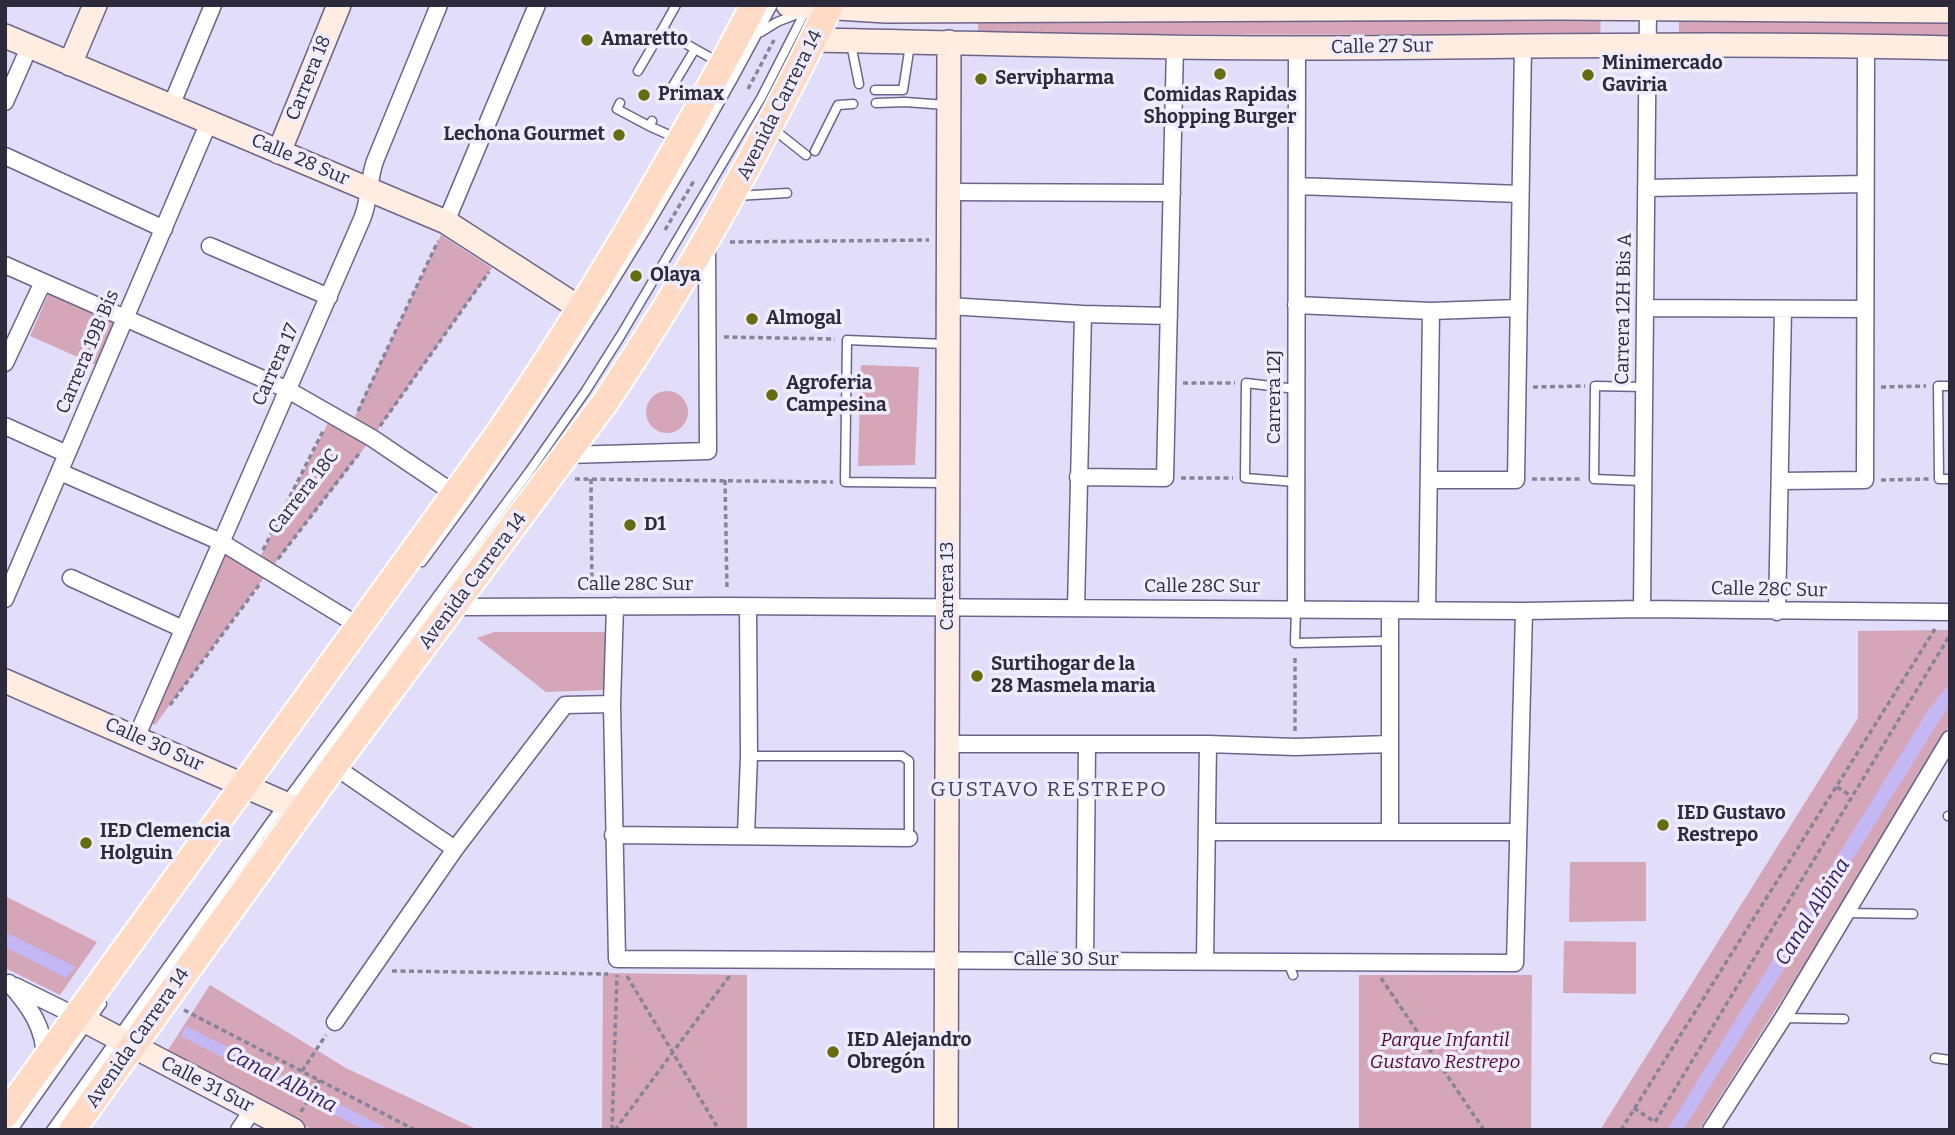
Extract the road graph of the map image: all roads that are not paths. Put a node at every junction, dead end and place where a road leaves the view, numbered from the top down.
1 (95, 5) edge
2 (213, 5) edge
3 (339, 5) edge
4 (439, 5) edge
5 (537, 5) edge
6 (676, 5) edge
7 (754, 5) edge
8 (773, 5) edge
9 (811, 7) edge
10 (1433, 7) edge
11 (1055, 8) edge
12 (1806, 8) edge
13 (1647, 9) junction
14 (1950, 11) edge
15 (662, 30) junction
16 (758, 33) junction
17 (5, 36) edge
18 (814, 40) junction
19 (850, 41) junction
20 (910, 41) junction
21 (949, 42) junction
22 (1523, 45) junction
23 (1175, 46) junction
24 (1647, 46) junction
25 (1866, 46) junction
26 (1297, 48) junction
27 (1950, 48) edge
28 (695, 49) junction
29 (24, 59) dead end
30 (70, 64) junction
31 (722, 64) junction
32 (638, 71) dead end
33 (859, 84) dead end
34 (671, 89) dead end
35 (875, 90) dead end
36 (903, 90) junction
37 (5, 102) edge
38 (905, 102) junction
39 (620, 103) dead end
40 (876, 103) dead end
41 (853, 104) dead end
42 (949, 105) junction
43 (171, 106) junction
44 (209, 122) junction
45 (769, 125) junction
46 (681, 140) junction
47 (815, 151) dead end
48 (279, 152) junction
49 (806, 155) dead end
50 (5, 156) edge
51 (1865, 184) junction
52 (1297, 186) junction
53 (1646, 188) junction
54 (369, 190) junction
55 (949, 192) junction
56 (787, 193) dead end
57 (1172, 193) junction
58 (1520, 194) junction
59 (733, 196) junction
60 (164, 229) junction
61 (443, 229) junction
62 (707, 242) junction
63 (210, 246) dead end
64 (5, 265) edge
65 (43, 282) junction
66 (328, 296) junction
67 (948, 306) junction
68 (1296, 306) junction
69 (1645, 308) junction
70 (581, 309) junction
71 (1518, 309) junction
72 (1783, 309) junction
73 (1865, 309) junction
74 (1431, 311) junction
75 (1083, 314) junction
76 (1169, 316) junction
77 (126, 318) junction
78 (948, 344) junction
79 (5, 363) edge
80 (1950, 386) edge
81 (1644, 387) junction
82 (1296, 389) junction
83 (288, 390) junction
84 (5, 426) edge
85 (68, 454) junction
86 (567, 455) junction
87 (60, 472) junction
88 (1078, 477) junction
89 (1950, 479) edge
90 (1430, 480) junction
91 (1643, 481) junction
92 (1780, 481) junction
93 (1296, 482) junction
94 (948, 483) junction
95 (455, 494) junction
96 (221, 542) junction
97 (418, 566) dead end
98 (71, 578) dead end
99 (5, 599) edge
100 (615, 606) junction
101 (453, 607) junction
102 (748, 607) junction
103 (948, 607) junction
104 (1076, 608) junction
105 (1296, 609) junction
106 (1642, 609) junction
107 (1390, 610) junction
108 (1427, 610) junction
109 (1524, 611) junction
110 (1777, 612) junction
111 (1947, 612) edge
112 (359, 626) junction
113 (183, 628) junction
114 (1390, 641) junction
115 (5, 681) edge
116 (612, 704) junction
117 (136, 738) junction
118 (1950, 739) edge
119 (947, 744) junction
120 (1087, 744) junction
121 (1208, 744) junction
122 (1390, 744) junction
123 (750, 756) junction
124 (334, 766) junction
125 (251, 789) junction
126 (293, 807) junction
127 (1207, 832) junction
128 (1390, 832) junction
129 (1518, 832) junction
130 (613, 835) junction
131 (746, 835) junction
132 (909, 838) joint
133 (455, 849) junction
134 (1846, 913) junction
135 (1913, 914) dead end
136 (947, 960) junction
137 (1205, 961) junction
138 (1085, 964) junction
139 (7, 982) edge
140 (106, 998) dead end
141 (1783, 1018) junction
142 (1844, 1019) dead end
143 (82, 1020) junction
144 (335, 1021) road end
145 (124, 1041) junction
146 (1935, 1058) dead end
147 (44, 1060) junction
148 (1950, 1060) edge
149 (253, 1109) junction
150 (5, 1115) edge
151 (13, 1130) edge
152 (51, 1130) edge
153 (72, 1130) edge
154 (239, 1130) edge
155 (293, 1130) edge
156 (946, 1130) edge
157 (1711, 1130) edge

1 - 30 main road
2 - 43 street
3 - 48 main road, Carrera 18
4 - 54 street, Carrera 17
5 - 61 street
6 - 15 lane
7 - 31 main road
8 - 16 lane
9 - 11 main road, Calle 27 Sur
9 - 16 lane
9 - 18 main road, Avenida Carrera 14
9 - 126 lane
10 - 11 main road, Calle 27 Sur
10 - 13 main road, Calle 27 Sur
12 - 13 main road, Calle 27 Sur
12 - 14 main road, Calle 27 Sur
13 - 24 street, Carrera 12H Bis A
15 - 28 lane
15 - 32 lane
16 - 97 lane
17 - 30 main road, Calle 28 Sur
18 - 19 main road, Calle 27 Sur
18 - 45 main road, Avenida Carrera 14
19 - 20 main road, Calle 27 Sur
19 - 33 lane
20 - 21 main road, Calle 27 Sur
20 - 36 lane
21 - 23 main road, Calle 27 Sur
21 - 42 main road, Carrera 13
22 - 24 main road, Calle 27 Sur
22 - 26 main road, Calle 27 Sur
22 - 58 street
23 - 26 main road, Calle 27 Sur
23 - 57 street
24 - 25 main road, Calle 27 Sur
24 - 53 street, Carrera 12H Bis A
25 - 27 main road, Calle 27 Sur
25 - 51 street
26 - 52 street, Carrera 12J
28 - 31 lane
28 - 34 lane
29 - 37 street
30 - 43 main road, Calle 28 Sur
31 - 46 main road
35 - 36 lane
36 - 38 lane
38 - 40 lane
38 - 42 lane
39 - 46 lane
41 - 47 lane
42 - 55 main road, Carrera 13
43 - 44 main road, Calle 28 Sur
44 - 48 main road, Calle 28 Sur
44 - 60 street, Carrera 19B Bis
45 - 49 lane
45 - 59 main road, Avenida Carrera 14
46 - 70 main road
48 - 54 main road, Calle 28 Sur
50 - 60 street
51 - 53 street
51 - 73 street
52 - 58 street
52 - 68 street, Carrera 12J
53 - 69 street, Carrera 12H Bis A
54 - 61 main road, Calle 28 Sur
54 - 66 street, Carrera 17
55 - 57 street
55 - 67 main road, Carrera 13
56 - 59 lane
57 - 76 street
58 - 71 street
59 - 62 main road, Avenida Carrera 14
60 - 77 street, Carrera 19B Bis
61 - 70 main road, Calle 28 Sur
62 - 86 main road, Avenida Carrera 14
62 - 86 street
63 - 66 street
64 - 65 street
65 - 77 street
65 - 79 street
66 - 83 street, Carrera 17
67 - 75 street
67 - 78 main road, Carrera 13
68 - 74 street
68 - 82 street, Carrera 12J
69 - 72 street
69 - 81 street, Carrera 12H Bis A
70 - 95 main road
71 - 74 street
71 - 90 street
72 - 73 street
72 - 92 street
73 - 92 street
74 - 90 street
75 - 76 street
75 - 88 street
76 - 88 street
77 - 83 street
77 - 85 street, Carrera 19B Bis
78 - 94 main road, Carrera 13
78 - 94 lane
80 - 89 lane
81 - 91 street, Carrera 12H Bis A
81 - 91 lane
82 - 93 street, Carrera 12J
82 - 93 lane
83 - 95 street
83 - 96 street, Carrera 17
84 - 85 street
85 - 87 street, Carrera 19B Bis
86 - 101 main road, Avenida Carrera 14
87 - 96 street
87 - 99 street, Carrera 19B Bis
88 - 104 street
90 - 108 street
91 - 106 street, Carrera 12H Bis A
92 - 110 street
93 - 105 street, Carrera 12J
94 - 103 main road, Carrera 13
95 - 112 main road
96 - 112 street
96 - 113 street, Carrera 17
98 - 113 street
100 - 101 street, Calle 28C Sur
100 - 102 street, Calle 28C Sur
100 - 116 street
101 - 124 main road, Avenida Carrera 14
102 - 103 street, Calle 28C Sur
102 - 123 street
103 - 104 street, Calle 28C Sur
103 - 119 main road, Carrera 13
104 - 105 street, Calle 28C Sur
105 - 107 street, Calle 28C Sur
105 - 114 lane, Carrera 12J
106 - 109 street, Calle 28C Sur
106 - 110 street, Calle 28C Sur
107 - 108 street, Calle 28C Sur
107 - 114 street
108 - 109 street, Calle 28C Sur
109 - 129 street
110 - 111 street, Calle 28C Sur
112 - 125 main road
113 - 117 street, Carrera 17
114 - 122 street
115 - 117 main road, Calle 30 Sur
116 - 130 street
116 - 133 street
117 - 125 main road, Calle 30 Sur
118 - 134 street
119 - 120 street
119 - 136 main road, Carrera 13
120 - 121 street
120 - 138 street
121 - 122 street
121 - 127 street
122 - 128 street
123 - 131 street
123 - 132 lane
124 - 126 main road, Avenida Carrera 14
124 - 133 street
125 - 126 main road, Calle 30 Sur
125 - 143 main road
126 - 145 lane
126 - 145 main road, Avenida Carrera 14
127 - 128 street
127 - 137 street
128 - 129 street
129 - 137 street, Calle 30 Sur
130 - 131 street
130 - 136 street, Calle 30 Sur
131 - 132 street
133 - 144 street
134 - 135 lane
134 - 141 street
136 - 138 street, Calle 30 Sur
136 - 156 main road, Carrera 13
137 - 138 street, Calle 30 Sur
139 - 143 street, Calle 31 Sur
139 - 147 street, Calle 31 Sur
140 - 143 lane
141 - 142 lane
141 - 157 street
143 - 145 main road, Calle 31 Sur
143 - 147 main road
143 - 151 lane
145 - 149 main road, Calle 31 Sur
145 - 152 lane
145 - 153 main road, Avenida Carrera 14
146 - 148 lane
147 - 150 main road
149 - 154 street
149 - 155 main road, Calle 31 Sur

